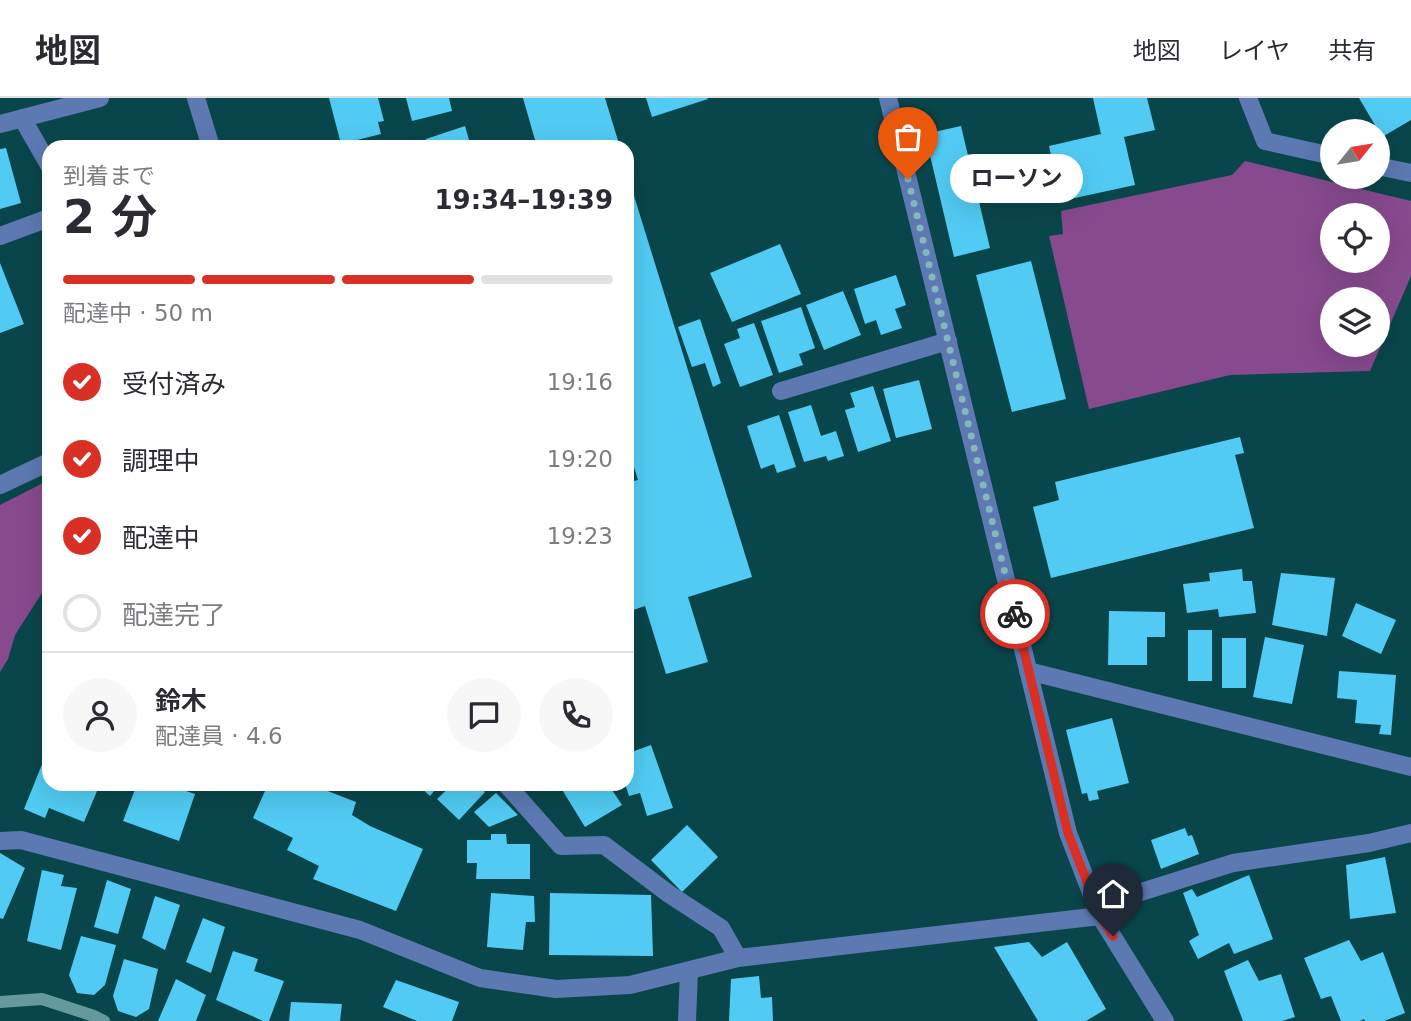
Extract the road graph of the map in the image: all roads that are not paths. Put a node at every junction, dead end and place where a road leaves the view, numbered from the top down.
1 (100, 98) edge
2 (196, 98) edge
3 (888, 98) edge
4 (1248, 98) edge
5 (22, 118) junction
6 (0, 124) edge
7 (209, 140) edge
8 (42, 153) edge
9 (1320, 153) edge
10 (1390, 169) edge
11 (1411, 173) edge
12 (42, 221) edge
13 (0, 236) edge
14 (948, 341) junction
15 (781, 391) dead end
16 (42, 466) edge
17 (0, 485) edge
18 (1028, 671) junction
19 (1411, 767) edge
20 (512, 791) edge
21 (1411, 833) edge
22 (0, 841) edge
23 (1098, 911) junction
24 (738, 958) junction
25 (690, 971) junction
26 (687, 1021) edge
27 (1165, 1021) edge

1 - 5 street
2 - 7 street
3 - 14 street
4 - 9 street
5 - 6 street
5 - 8 street
10 - 11 street
12 - 13 street
14 - 15 street
14 - 18 street
16 - 17 street
18 - 19 street
18 - 23 street
20 - 24 street
21 - 23 street
22 - 25 street
23 - 24 street
23 - 27 street
24 - 25 street
25 - 26 street

